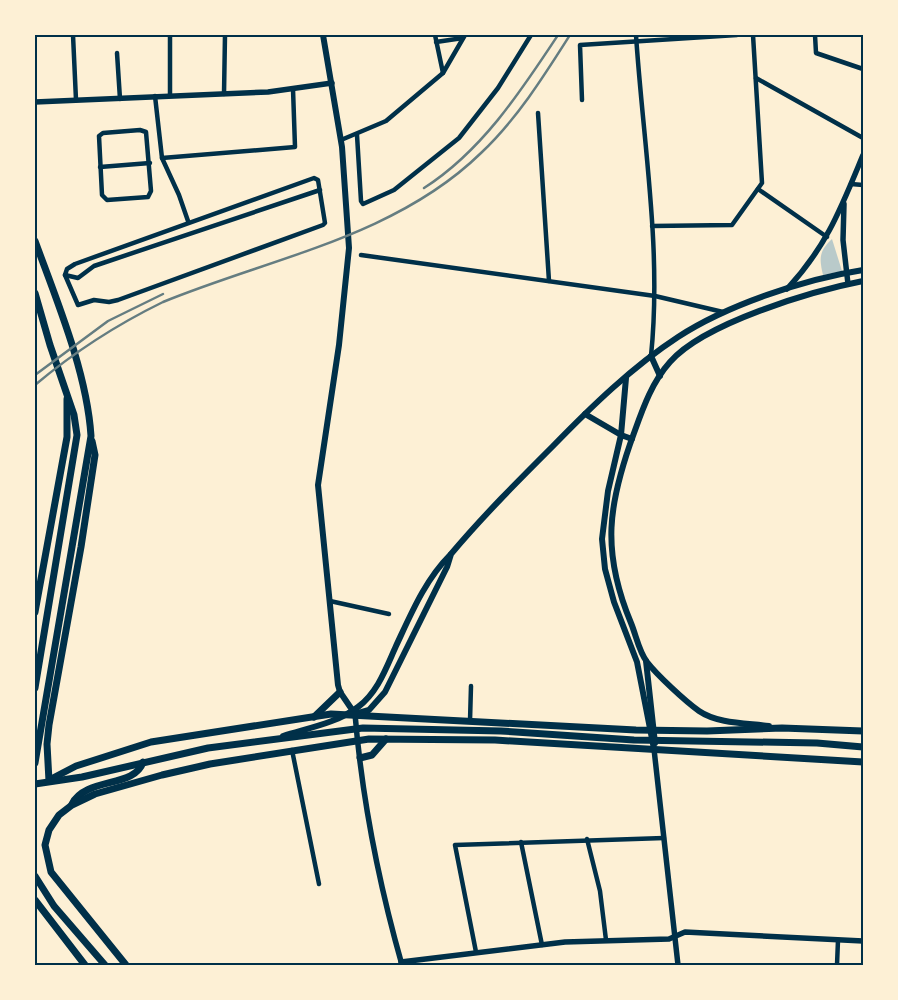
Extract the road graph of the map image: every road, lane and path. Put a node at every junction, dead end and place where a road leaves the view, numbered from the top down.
1 (72, 35) edge
2 (170, 35) edge
3 (225, 35) edge
4 (323, 35) edge
5 (435, 35) edge
6 (531, 35) edge
7 (636, 35) edge
8 (737, 35) edge
9 (753, 35) edge
10 (815, 35) edge
11 (464, 37) edge
12 (436, 42) junction
13 (637, 42) junction
14 (117, 53) dead end
15 (863, 69) edge
16 (443, 73) junction
17 (756, 78) junction
18 (332, 83) junction
19 (293, 89) junction
20 (224, 94) junction
21 (170, 95) junction
22 (155, 96) junction
23 (120, 99) junction
24 (76, 100) junction
25 (582, 100) dead end
26 (35, 102) edge
27 (538, 113) dead end
28 (357, 135) junction
29 (863, 138) edge
30 (341, 140) junction
31 (149, 148) junction
32 (161, 148) junction
33 (863, 155) edge
34 (162, 158) junction
35 (150, 163) junction
36 (100, 167) junction
37 (851, 184) junction
38 (863, 185) edge
39 (320, 190) junction
40 (758, 190) junction
41 (844, 202) junction
42 (188, 222) junction
43 (652, 226) junction
44 (827, 237) junction
45 (35, 241) edge
46 (361, 255) dead end
47 (863, 270) edge
48 (847, 273) junction
49 (65, 274) junction
50 (550, 281) junction
51 (863, 281) edge
52 (848, 284) junction
53 (786, 290) junction
54 (35, 293) edge
55 (655, 296) junction
56 (723, 312) junction
57 (651, 356) junction
58 (660, 376) junction
59 (626, 378) junction
60 (67, 391) junction
61 (586, 414) junction
62 (621, 435) junction
63 (91, 436) junction
64 (632, 439) junction
65 (451, 554) junction
66 (330, 601) junction
67 (35, 612) edge
68 (389, 614) dead end
69 (646, 661) junction
70 (637, 662) junction
71 (471, 686) dead end
72 (35, 688) edge
73 (340, 692) junction
74 (355, 714) junction
75 (314, 717) junction
76 (470, 721) junction
77 (782, 728) junction
78 (652, 730) junction
79 (863, 731) edge
80 (281, 737) junction
81 (386, 739) junction
82 (358, 741) junction
83 (863, 746) edge
84 (292, 750) junction
85 (654, 750) junction
86 (360, 758) junction
87 (143, 762) junction
88 (863, 762) edge
89 (35, 763) edge
90 (49, 781) junction
91 (37, 784) edge
92 (72, 805) junction
93 (664, 838) junction
94 (588, 839) junction
95 (521, 842) junction
96 (35, 876) edge
97 (319, 884) dead end
98 (35, 900) edge
99 (675, 936) junction
100 (606, 940) junction
101 (838, 940) junction
102 (863, 941) edge
103 (542, 944) junction
104 (476, 952) junction
105 (402, 964) edge
106 (85, 965) edge
107 (106, 965) edge
108 (126, 965) edge
109 (678, 965) edge
110 (837, 965) edge

1 - 24 street
2 - 21 street
3 - 20 street
4 - 18 main road
5 - 12 street
6 - 28 street
7 - 13 street
8 - 13 street
9 - 17 street
10 - 15 street
11 - 12 street
11 - 16 street
12 - 16 street
13 - 25 street
13 - 43 street
14 - 23 street
16 - 28 street
17 - 29 street
17 - 40 street
18 - 19 street
18 - 30 main road
19 - 20 street
19 - 34 street
20 - 21 street
21 - 22 street
22 - 23 street
22 - 32 street
23 - 24 street
24 - 26 street
27 - 50 street
28 - 30 street
30 - 66 main road
31 - 32 street
31 - 35 street
31 - 36 street
32 - 34 street
33 - 37 street
34 - 42 street
35 - 36 street
35 - 36 street
37 - 38 street
37 - 41 street
39 - 42 street
39 - 49 street
39 - 49 street
40 - 43 street
40 - 44 street
41 - 44 street
41 - 48 street
42 - 49 street
43 - 55 street
44 - 53 street
45 - 63 main road
46 - 50 street
47 - 48 main road
48 - 52 street
48 - 53 main road
50 - 55 street
51 - 52 main road
52 - 58 main road
53 - 56 main road
54 - 60 main road
55 - 56 street
55 - 57 street
56 - 57 main road
57 - 58 main road
57 - 59 main road
58 - 64 main road
59 - 61 main road
59 - 62 main road
60 - 67 main road
60 - 72 main road
61 - 62 main road
61 - 65 main road
62 - 64 main road
62 - 70 main road
63 - 89 main road
63 - 90 main road
64 - 69 main road
65 - 74 main road
65 - 80 main road
66 - 68 street
66 - 73 main road
69 - 70 main road
69 - 77 main road
69 - 78 main road
70 - 78 main road
71 - 76 street
73 - 74 main road
73 - 75 main road
74 - 75 main road
74 - 76 main road
74 - 82 street
75 - 90 main road
76 - 78 main road
77 - 78 main road
77 - 79 main road
78 - 85 main road
80 - 83 main road
80 - 87 main road
81 - 82 main road
81 - 85 main road
81 - 86 main road
82 - 84 main road
82 - 86 street
84 - 92 main road
84 - 97 street
85 - 88 main road
85 - 93 street
86 - 105 street
87 - 90 main road
87 - 92 main road
90 - 91 main road
92 - 108 main road
93 - 94 street
93 - 99 street
94 - 95 street
94 - 100 street
95 - 103 street
95 - 104 street
96 - 107 main road
98 - 106 main road
99 - 100 street
99 - 101 street
99 - 109 street
100 - 103 street
101 - 102 street
101 - 110 street
103 - 104 street
104 - 105 street

